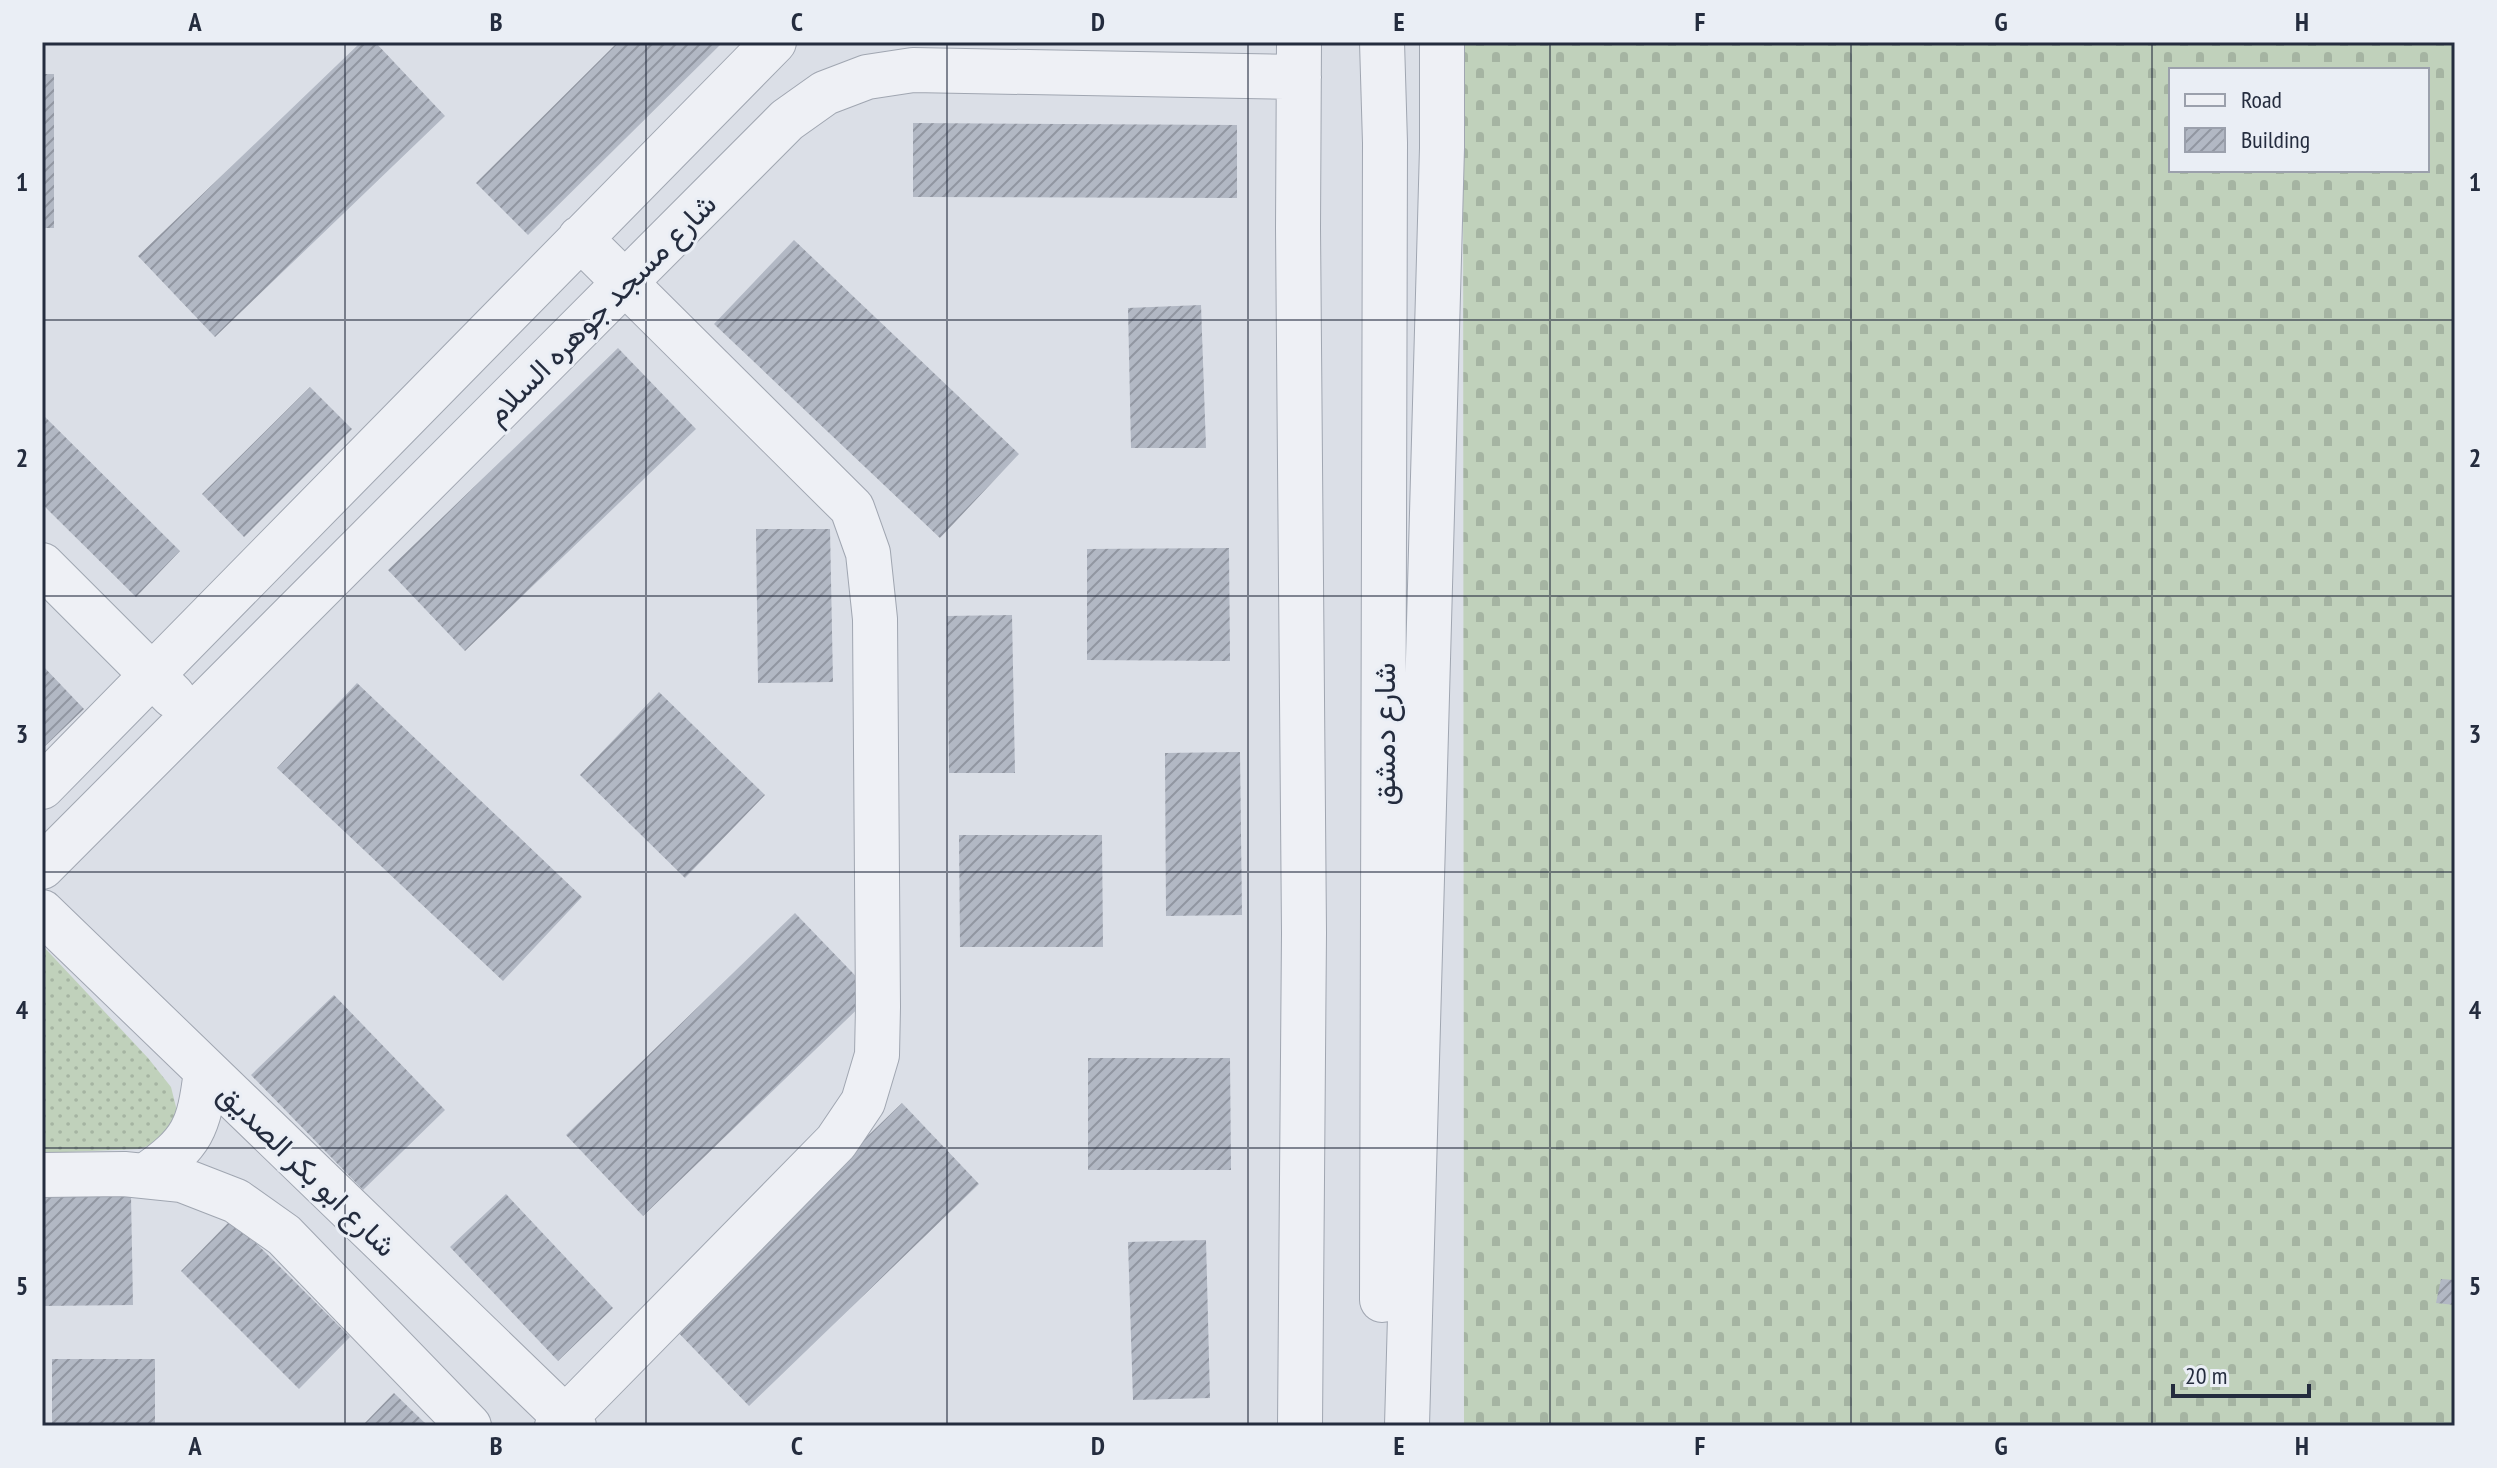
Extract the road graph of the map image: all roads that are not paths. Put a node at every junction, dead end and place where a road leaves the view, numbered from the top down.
1 (774, 42) edge
2 (1382, 42) edge
3 (1442, 42) edge
4 (1299, 60) edge
5 (1385, 143) junction
6 (1442, 148) junction
7 (580, 238) junction
8 (625, 283) junction
9 (42, 565) edge
10 (152, 675) junction
11 (193, 716) junction
12 (42, 787) edge
13 (42, 867) edge
14 (42, 912) edge
15 (206, 1071) junction
16 (42, 1175) edge
17 (145, 1176) junction
18 (566, 1423) edge
19 (469, 1426) edge
20 (1300, 1426) edge
21 (1383, 1426) edge
22 (1407, 1426) edge

1 - 7 street, شارع مسجد جوهره السلام
2 - 5 street, شارع دمشق
3 - 6 street
4 - 8 street, شارع مسجد جوهره السلام
4 - 20 street
5 - 6 street
5 - 21 street, شارع دمشق
6 - 22 street
7 - 8 street
7 - 10 street, شارع مسجد جوهره السلام
8 - 11 street, شارع مسجد جوهره السلام
8 - 18 street
9 - 10 street
10 - 11 street
10 - 12 street, شارع مسجد جوهره السلام
11 - 13 street, شارع مسجد جوهره السلام
14 - 15 street, شارع ابو بكر الصديق
15 - 17 street
15 - 18 street, شارع ابو بكر الصديق
16 - 17 street
17 - 19 street

